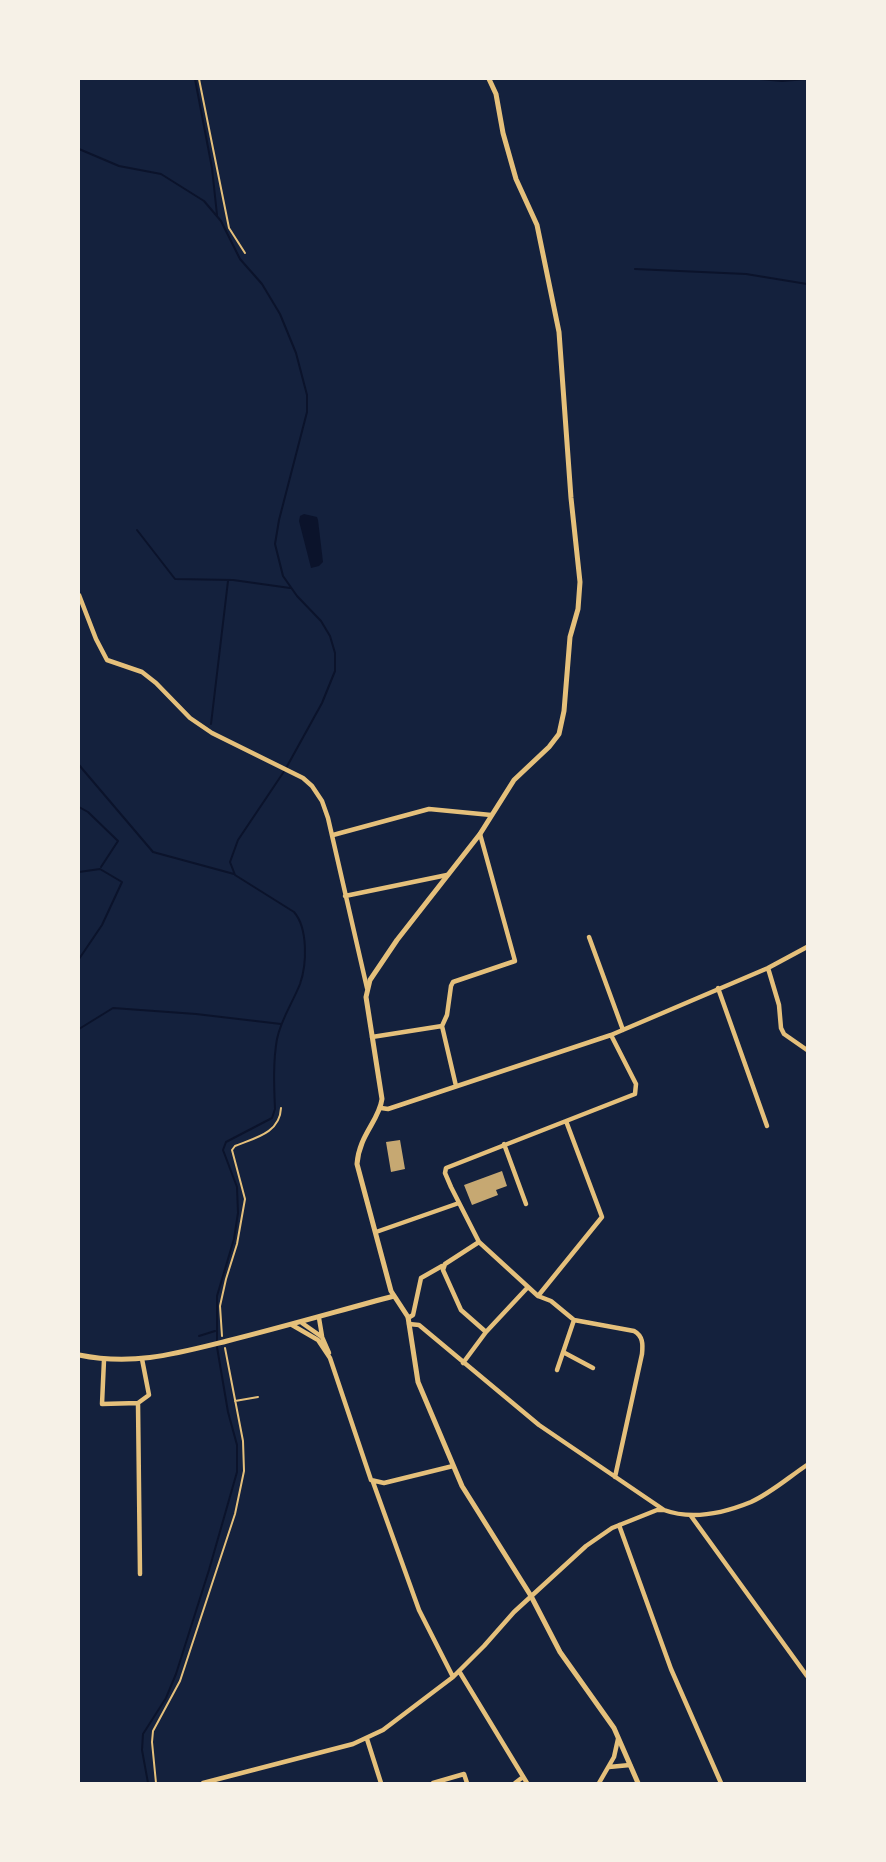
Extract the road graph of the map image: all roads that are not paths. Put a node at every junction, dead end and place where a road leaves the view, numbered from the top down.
1 (489, 79) edge
2 (79, 595) edge
3 (491, 815) junction
4 (480, 834) junction
5 (333, 835) junction
6 (447, 875) junction
7 (345, 896) junction
8 (589, 937) dead end
9 (807, 947) edge
10 (768, 968) junction
11 (366, 988) junction
12 (718, 988) junction
13 (442, 1026) junction
14 (622, 1030) junction
15 (611, 1035) junction
16 (372, 1037) junction
17 (807, 1050) edge
18 (456, 1086) junction
19 (383, 1108) junction
20 (566, 1121) junction
21 (768, 1126) dead end
22 (504, 1144) junction
23 (458, 1203) junction
24 (526, 1204) dead end
25 (376, 1232) junction
26 (479, 1241) junction
27 (443, 1268) junction
28 (528, 1287) junction
29 (394, 1296) junction
30 (538, 1296) junction
31 (319, 1318) junction
32 (573, 1320) junction
33 (409, 1321) junction
34 (302, 1323) junction
35 (292, 1325) junction
36 (486, 1332) junction
37 (322, 1337) junction
38 (563, 1352) junction
39 (79, 1355) edge
40 (330, 1358) junction
41 (142, 1359) junction
42 (104, 1360) junction
43 (463, 1363) junction
44 (593, 1368) dead end
45 (557, 1370) dead end
46 (138, 1403) junction
47 (807, 1465) edge
48 (453, 1466) junction
49 (615, 1477) junction
50 (376, 1483) junction
51 (664, 1510) junction
52 (691, 1517) junction
53 (620, 1525) junction
54 (140, 1574) dead end
55 (531, 1596) junction
56 (459, 1671) junction
57 (807, 1676) edge
58 (453, 1677) junction
59 (618, 1738) junction
60 (367, 1739) junction
61 (630, 1765) junction
62 (608, 1767) junction
63 (523, 1777) junction
64 (203, 1783) edge
65 (381, 1783) edge
66 (433, 1783) edge
67 (467, 1783) edge
68 (515, 1783) edge
69 (527, 1783) edge
70 (598, 1783) edge
71 (638, 1783) edge
72 (721, 1783) edge

1 - 3 street
2 - 5 street
3 - 4 street
3 - 5 street
4 - 6 street
4 - 13 street
5 - 7 street
6 - 7 street
6 - 11 street
7 - 11 street
8 - 14 street
9 - 10 street
10 - 12 street
10 - 17 street
11 - 16 street
12 - 14 street
12 - 21 street
13 - 16 street
13 - 18 street
14 - 15 street
15 - 18 street
15 - 20 street
16 - 19 street
18 - 19 street
19 - 25 street
20 - 22 street
20 - 30 street
22 - 23 street
22 - 24 street
23 - 25 street
23 - 26 street
25 - 29 street
26 - 27 street
26 - 28 street
27 - 33 street
27 - 36 street
28 - 30 street
28 - 36 street
29 - 31 street
29 - 33 street
30 - 32 street
31 - 34 street
31 - 37 street
32 - 38 street
32 - 49 street
33 - 43 street
33 - 48 street
34 - 35 street
34 - 37 street
35 - 40 street
35 - 41 street
36 - 43 street
37 - 40 street
38 - 44 street
38 - 45 street
39 - 42 street
40 - 50 street
41 - 42 street
41 - 46 street
42 - 46 street
43 - 49 street
46 - 54 street
47 - 52 street
48 - 50 street
48 - 55 street
49 - 51 street
50 - 58 street
51 - 52 street
51 - 53 street
52 - 57 street
53 - 55 street
53 - 72 street
55 - 56 street
55 - 59 street
56 - 58 street
56 - 63 street
58 - 60 street
59 - 61 street
59 - 62 street
60 - 64 street
60 - 65 street
61 - 62 street
61 - 71 street
62 - 70 street
63 - 68 street
63 - 69 street
66 - 67 street

